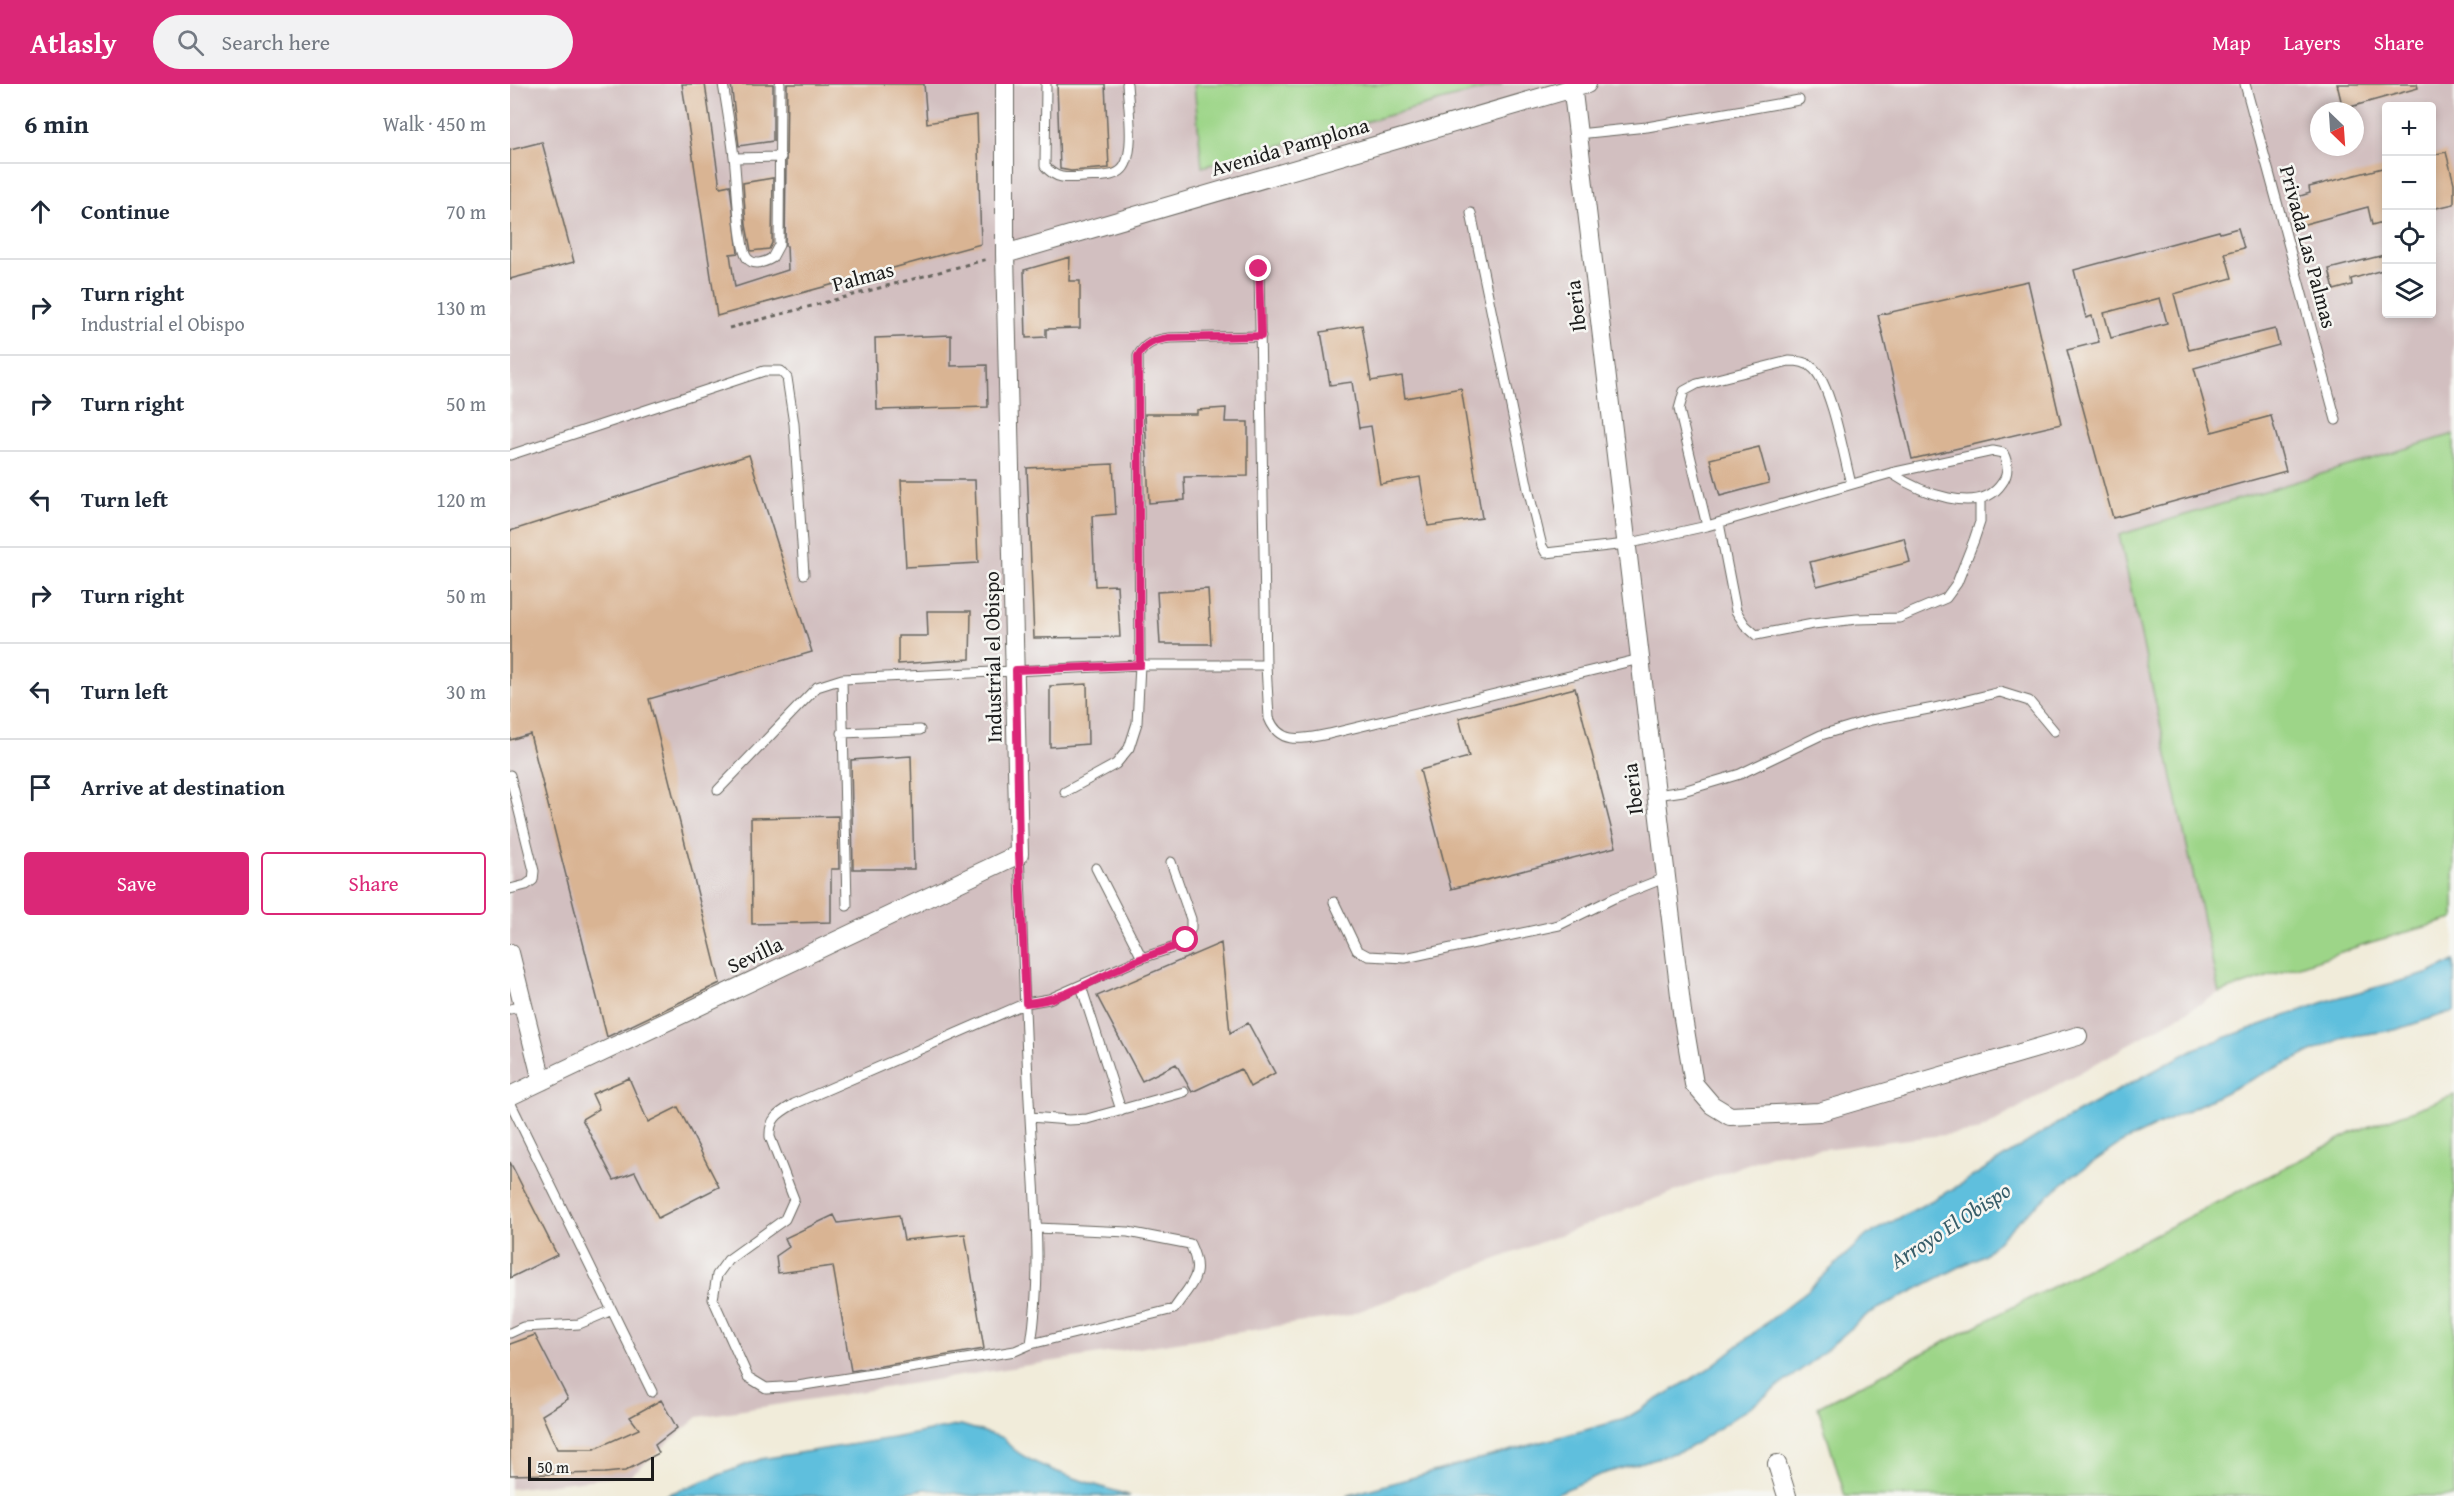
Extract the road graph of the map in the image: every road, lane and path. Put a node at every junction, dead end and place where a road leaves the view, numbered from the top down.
1 (723, 84) edge
2 (780, 84) edge
3 (1005, 84) edge
4 (1046, 84) edge
5 (1127, 84) edge
6 (2245, 84) edge
7 (1577, 85) edge
8 (1799, 100) dead end
9 (1578, 134) junction
10 (781, 157) junction
11 (735, 158) junction
12 (1471, 213) dead end
13 (1005, 254) junction
14 (1259, 269) dead end
15 (729, 328) dead end
16 (1261, 336) junction
17 (2336, 420) dead end
18 (510, 455) edge
19 (1891, 473) junction
20 (1851, 484) junction
21 (1980, 500) junction
22 (1719, 523) junction
23 (1707, 526) junction
24 (1626, 544) junction
25 (804, 574) dead end
26 (1640, 659) junction
27 (1140, 665) junction
28 (1266, 665) junction
29 (1016, 670) junction
30 (842, 679) junction
31 (920, 730) dead end
32 (2054, 731) dead end
33 (842, 733) junction
34 (510, 775) edge
35 (718, 790) dead end
36 (1065, 792) dead end
37 (1657, 795) junction
38 (1019, 854) junction
39 (1171, 862) dead end
40 (1096, 868) dead end
41 (1667, 877) junction
42 (510, 889) edge
43 (1334, 902) dead end
44 (847, 906) dead end
45 (510, 952) edge
46 (1142, 958) junction
47 (1081, 986) junction
48 (1026, 1003) junction
49 (517, 1008) edge
50 (2078, 1036) dead end
51 (542, 1081) junction
52 (1184, 1092) dead end
53 (510, 1096) edge
54 (510, 1102) edge
55 (1121, 1110) junction
56 (1030, 1117) junction
57 (1037, 1228) junction
58 (612, 1310) junction
59 (510, 1333) edge
60 (1031, 1344) junction
61 (652, 1392) dead end
62 (1777, 1464) dead end
63 (1787, 1496) edge

1 - 11 lane
2 - 10 lane
3 - 13 street, Industrial el Obispo
4 - 5 lane
6 - 17 lane, Privada Las Palmas
7 - 9 street, Iberia
7 - 13 street, Avenida Pamplona
8 - 9 lane
9 - 24 street, Iberia
10 - 11 lane
10 - 11 lane
12 - 24 lane
13 - 15 path, Palmas
13 - 29 street, Industrial el Obispo
14 - 16 lane
16 - 27 lane
16 - 28 lane
18 - 25 lane
19 - 20 lane
19 - 21 lane
19 - 21 lane
20 - 22 lane
20 - 23 lane
21 - 22 lane
22 - 23 lane
23 - 24 lane
24 - 26 street, Iberia
26 - 28 lane
26 - 37 street, Iberia
27 - 28 lane
27 - 29 lane
27 - 36 lane
29 - 30 lane
29 - 38 street, Industrial el Obispo
30 - 33 lane
30 - 35 lane
31 - 33 lane
32 - 37 lane
33 - 44 lane
34 - 42 lane
37 - 41 street, Iberia
38 - 48 lane, Industrial el Obispo
38 - 51 street, Sevilla
39 - 46 lane
40 - 46 lane
41 - 43 lane
41 - 50 street, Iberia
45 - 49 street
46 - 47 lane
47 - 48 lane
47 - 55 lane
48 - 56 lane, Industrial el Obispo
48 - 60 lane
49 - 51 street
51 - 53 street, Sevilla
52 - 55 lane
54 - 58 lane
55 - 56 lane
56 - 57 lane, Industrial el Obispo
57 - 60 lane, Industrial el Obispo
57 - 60 lane
58 - 59 lane
58 - 61 lane
62 - 63 street

